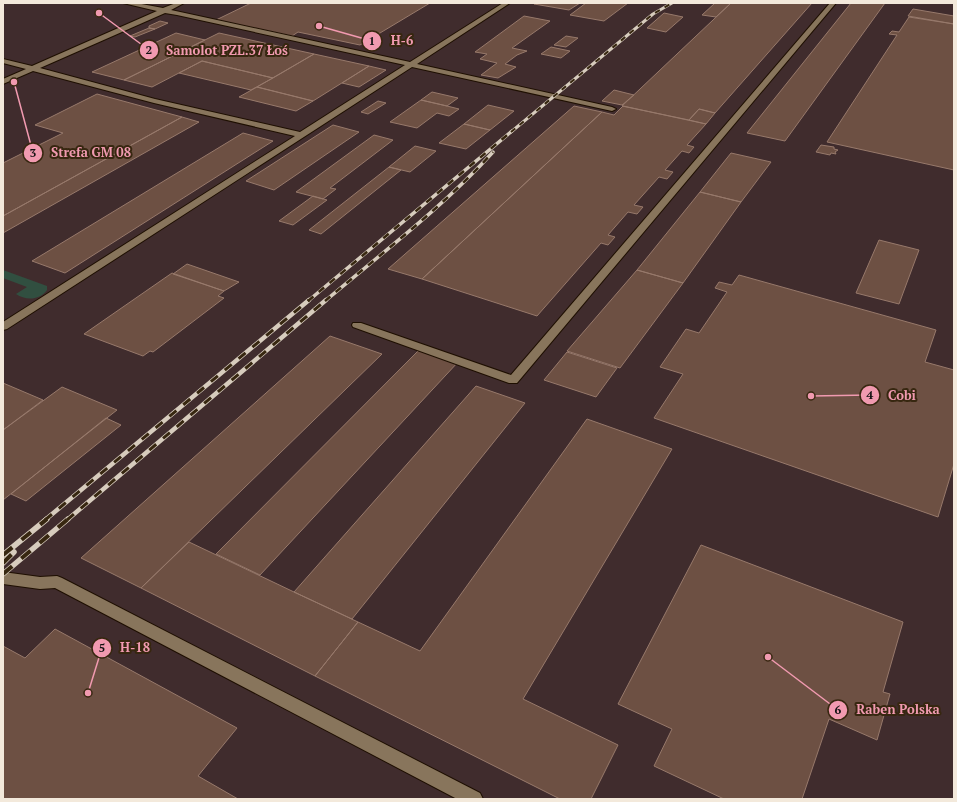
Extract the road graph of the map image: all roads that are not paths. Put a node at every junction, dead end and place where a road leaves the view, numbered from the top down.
1 (126, 3) edge
2 (181, 3) edge
3 (507, 3) edge
4 (833, 3) edge
5 (162, 11) junction
6 (3, 61) edge
7 (410, 65) junction
8 (33, 68) junction
9 (3, 82) edge
10 (612, 109) dead end
11 (301, 135) junction
12 (357, 325) dead end
13 (3, 327) edge
14 (3, 578) edge
15 (474, 799) edge

1 - 5 lane
2 - 5 lane
3 - 7 lane
4 - 12 lane
5 - 7 lane
5 - 8 lane
6 - 8 lane
7 - 10 lane
7 - 11 lane
8 - 9 lane
8 - 11 lane
11 - 13 lane
14 - 15 lane

